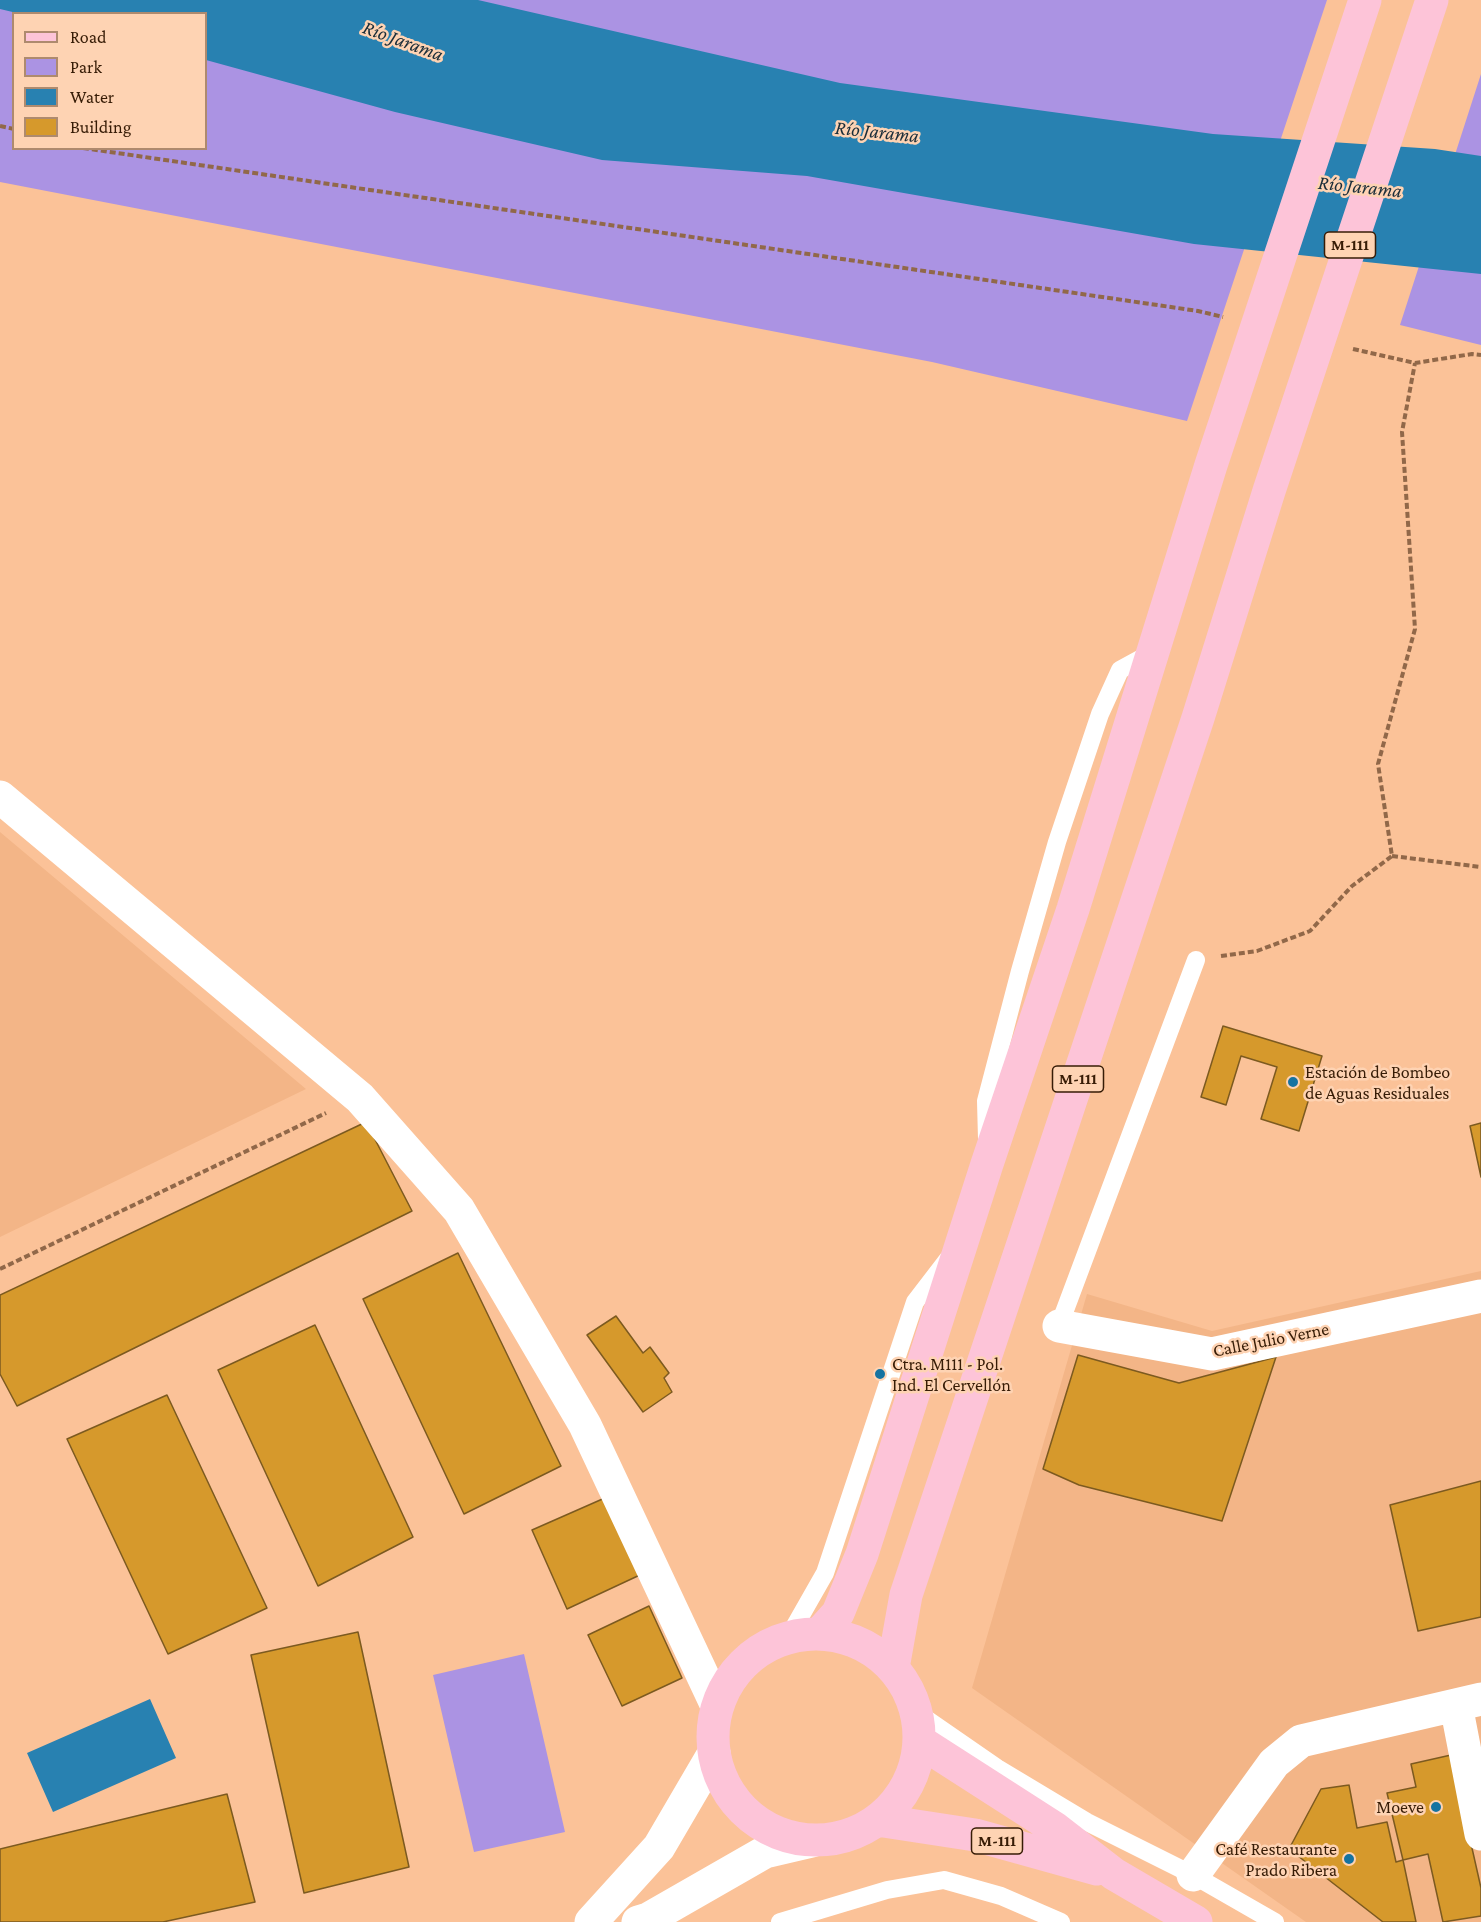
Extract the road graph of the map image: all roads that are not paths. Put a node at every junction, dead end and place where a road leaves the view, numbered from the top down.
1 (1365, 0) edge
2 (1432, 0) edge
3 (0, 797) edge
4 (1196, 960) road end
5 (965, 1236) junction
6 (1481, 1296) edge
7 (1059, 1326) joint
8 (820, 1633) junction
9 (788, 1638) junction
10 (893, 1668) junction
11 (1468, 1702) edge
12 (717, 1706) junction
13 (917, 1727) junction
14 (714, 1753) junction
15 (877, 1820) junction
16 (1481, 1834) edge
17 (812, 1841) junction
18 (1114, 1874) junction
19 (1193, 1875) junction
20 (591, 1922) edge
21 (638, 1922) edge
22 (780, 1922) edge
23 (1061, 1922) edge
24 (1196, 1922) edge
25 (1275, 1922) edge

1 - 5 main road
2 - 10 main road, M-111
3 - 12 street
4 - 7 lane
5 - 8 main road
5 - 9 lane
6 - 7 street, Calle Julio Verne
8 - 9 main road
8 - 10 main road
9 - 12 main road
10 - 13 main road
11 - 16 street
11 - 19 street
12 - 14 main road
13 - 15 main road
13 - 18 main road, M-111
13 - 19 lane
14 - 17 main road
14 - 20 street
15 - 17 main road
15 - 18 main road, M-111
17 - 21 street
18 - 24 main road, M-111
19 - 25 lane
22 - 23 lane

